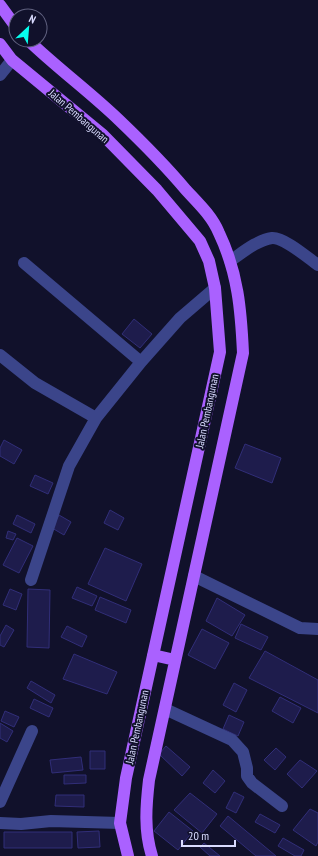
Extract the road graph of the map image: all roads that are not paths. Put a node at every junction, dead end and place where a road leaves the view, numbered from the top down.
1 (0, 5) edge
2 (8, 16) edge
3 (0, 44) edge
4 (36, 48) edge
5 (12, 60) junction
6 (0, 75) edge
7 (230, 261) junction
8 (24, 263) dead end
9 (318, 265) edge
10 (215, 288) junction
11 (0, 355) edge
12 (140, 362) junction
13 (96, 418) junction
14 (194, 576) junction
15 (31, 580) dead end
16 (318, 629) edge
17 (153, 655) junction
18 (175, 660) junction
19 (165, 709) junction
20 (32, 731) dead end
21 (0, 802) edge
22 (282, 806) dead end
23 (0, 823) edge
24 (120, 823) junction
25 (128, 856) edge
26 (152, 856) edge

1 - 2 main road
3 - 5 main road, Jalan Pembangunan
4 - 7 main road, Jalan Pembangunan
5 - 6 street
5 - 10 main road, Jalan Pembangunan
7 - 9 street
7 - 14 main road, Jalan Pembangunan
8 - 12 street
10 - 12 street
10 - 17 main road, Jalan Pembangunan
11 - 13 street
12 - 13 street
13 - 15 street
14 - 16 street
14 - 18 main road, Jalan Pembangunan
17 - 18 main road
17 - 24 main road, Jalan Pembangunan
18 - 19 main road, Jalan Pembangunan
19 - 22 street
19 - 26 main road, Jalan Pembangunan
20 - 21 street
23 - 24 street
24 - 25 main road, Jalan Pembangunan

